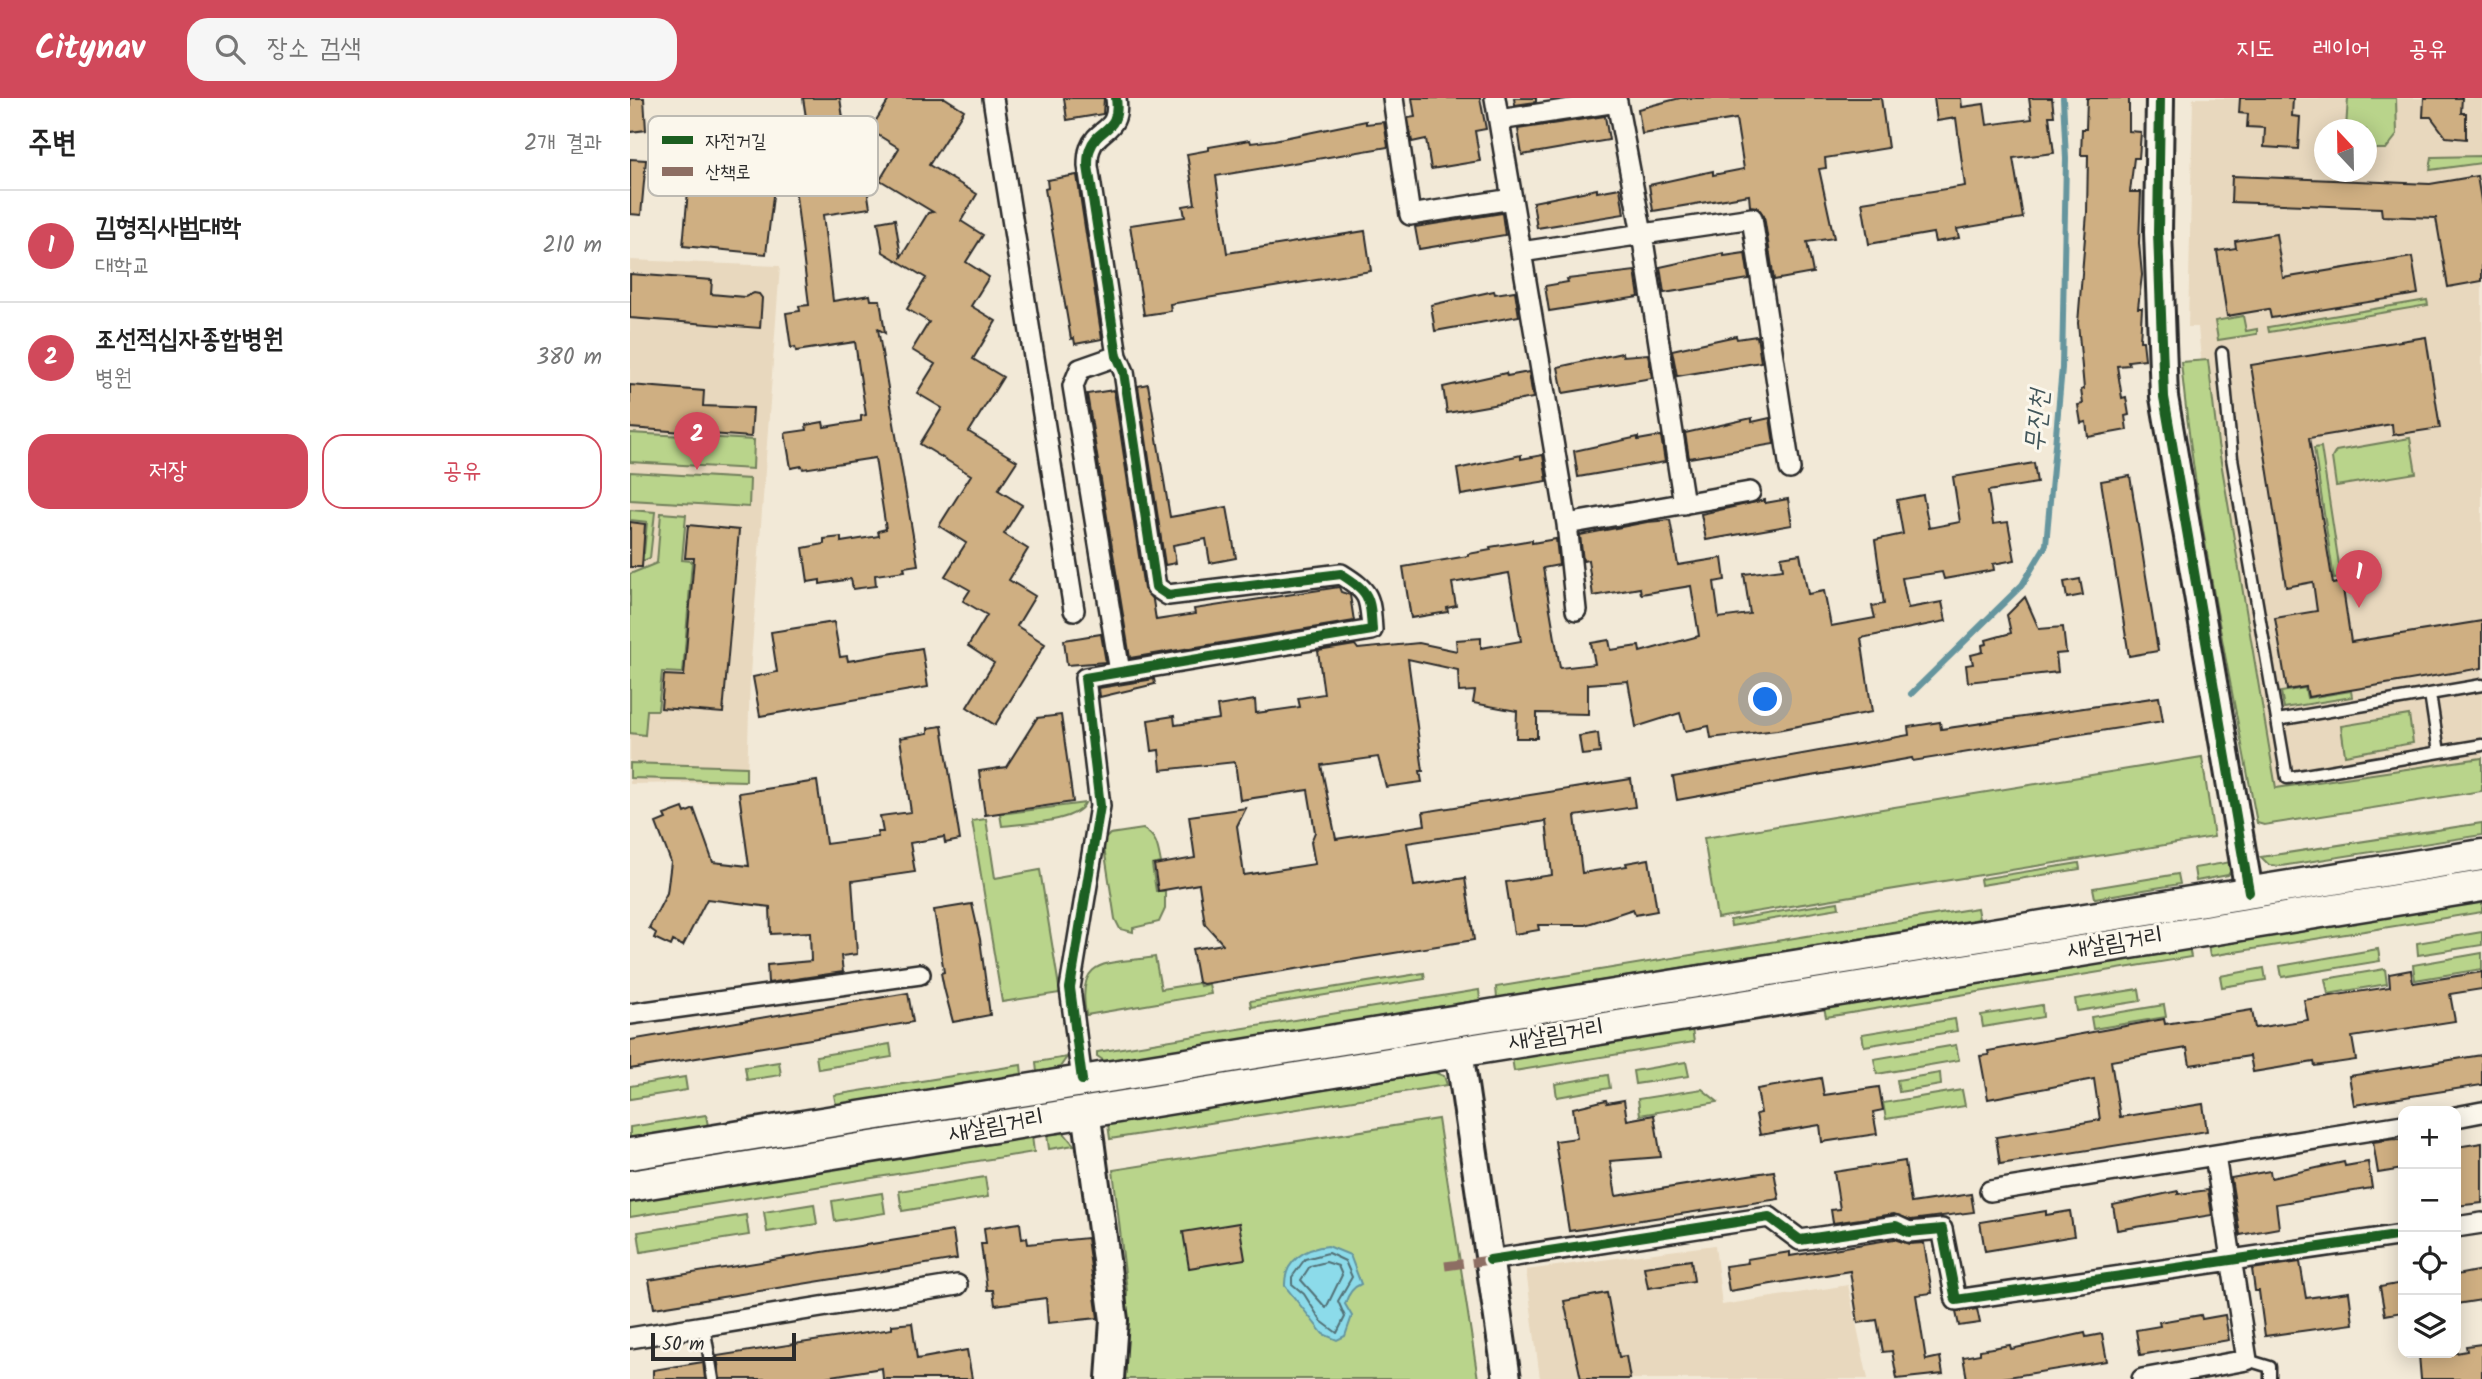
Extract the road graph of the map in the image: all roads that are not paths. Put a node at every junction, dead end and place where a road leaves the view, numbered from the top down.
1 (993, 98) edge
2 (1116, 98) edge
3 (1393, 98) edge
4 (1495, 98) edge
5 (2160, 98) edge
6 (1499, 120) junction
7 (1512, 200) junction
8 (1642, 234) junction
9 (1521, 252) junction
10 (2222, 353) dead end
11 (1117, 356) junction
12 (1790, 469) dead end
13 (1750, 492) dead end
14 (1684, 504) junction
15 (1567, 524) junction
16 (1074, 610) dead end
17 (1576, 610) dead end
18 (1120, 673) junction
19 (2482, 685) edge
20 (2430, 694) junction
21 (2277, 720) junction
22 (2482, 745) edge
23 (2439, 752) junction
24 (2482, 855) edge
25 (2482, 886) edge
26 (2249, 892) junction
27 (920, 974) dead end
28 (630, 1014) edge
29 (1459, 1051) junction
30 (1082, 1080) junction
31 (1086, 1110) junction
32 (2482, 1112) edge
33 (2461, 1116) edge
34 (2398, 1126) edge
35 (630, 1154) edge
36 (2215, 1156) junction
37 (630, 1186) edge
38 (1990, 1191) dead end
39 (2482, 1223) edge
40 (2461, 1226) edge
41 (2398, 1236) edge
42 (1490, 1260) junction
43 (2231, 1260) junction
44 (957, 1285) dead end
45 (704, 1326) junction
46 (630, 1338) edge
47 (2247, 1360) junction
48 (713, 1379) edge
49 (1110, 1379) edge
50 (1507, 1379) edge
51 (2142, 1379) edge
52 (2270, 1379) edge

1 - 16 street
2 - 11 street
3 - 7 street
4 - 6 street
5 - 26 street
6 - 7 street
6 - 8 street
7 - 9 street
8 - 9 street
8 - 12 street
8 - 14 street
9 - 15 street
10 - 21 lane
11 - 18 street
11 - 18 street
13 - 14 street
14 - 15 street
15 - 17 street
18 - 30 street
19 - 20 lane
20 - 21 lane
20 - 23 lane
21 - 23 lane
22 - 23 lane
24 - 26 main road, 새살림거리
25 - 29 main road, 새살림거리
26 - 30 main road, 새살림거리
27 - 28 street
29 - 31 main road, 새살림거리
29 - 42 street
30 - 35 main road, 새살림거리
31 - 37 main road, 새살림거리
31 - 49 street
32 - 33 street
34 - 36 street
36 - 38 street
36 - 43 street
39 - 40 street
41 - 43 street
42 - 43 street
42 - 50 street
43 - 47 street
44 - 45 street
45 - 46 street
45 - 48 lane
47 - 51 street
47 - 52 lane

